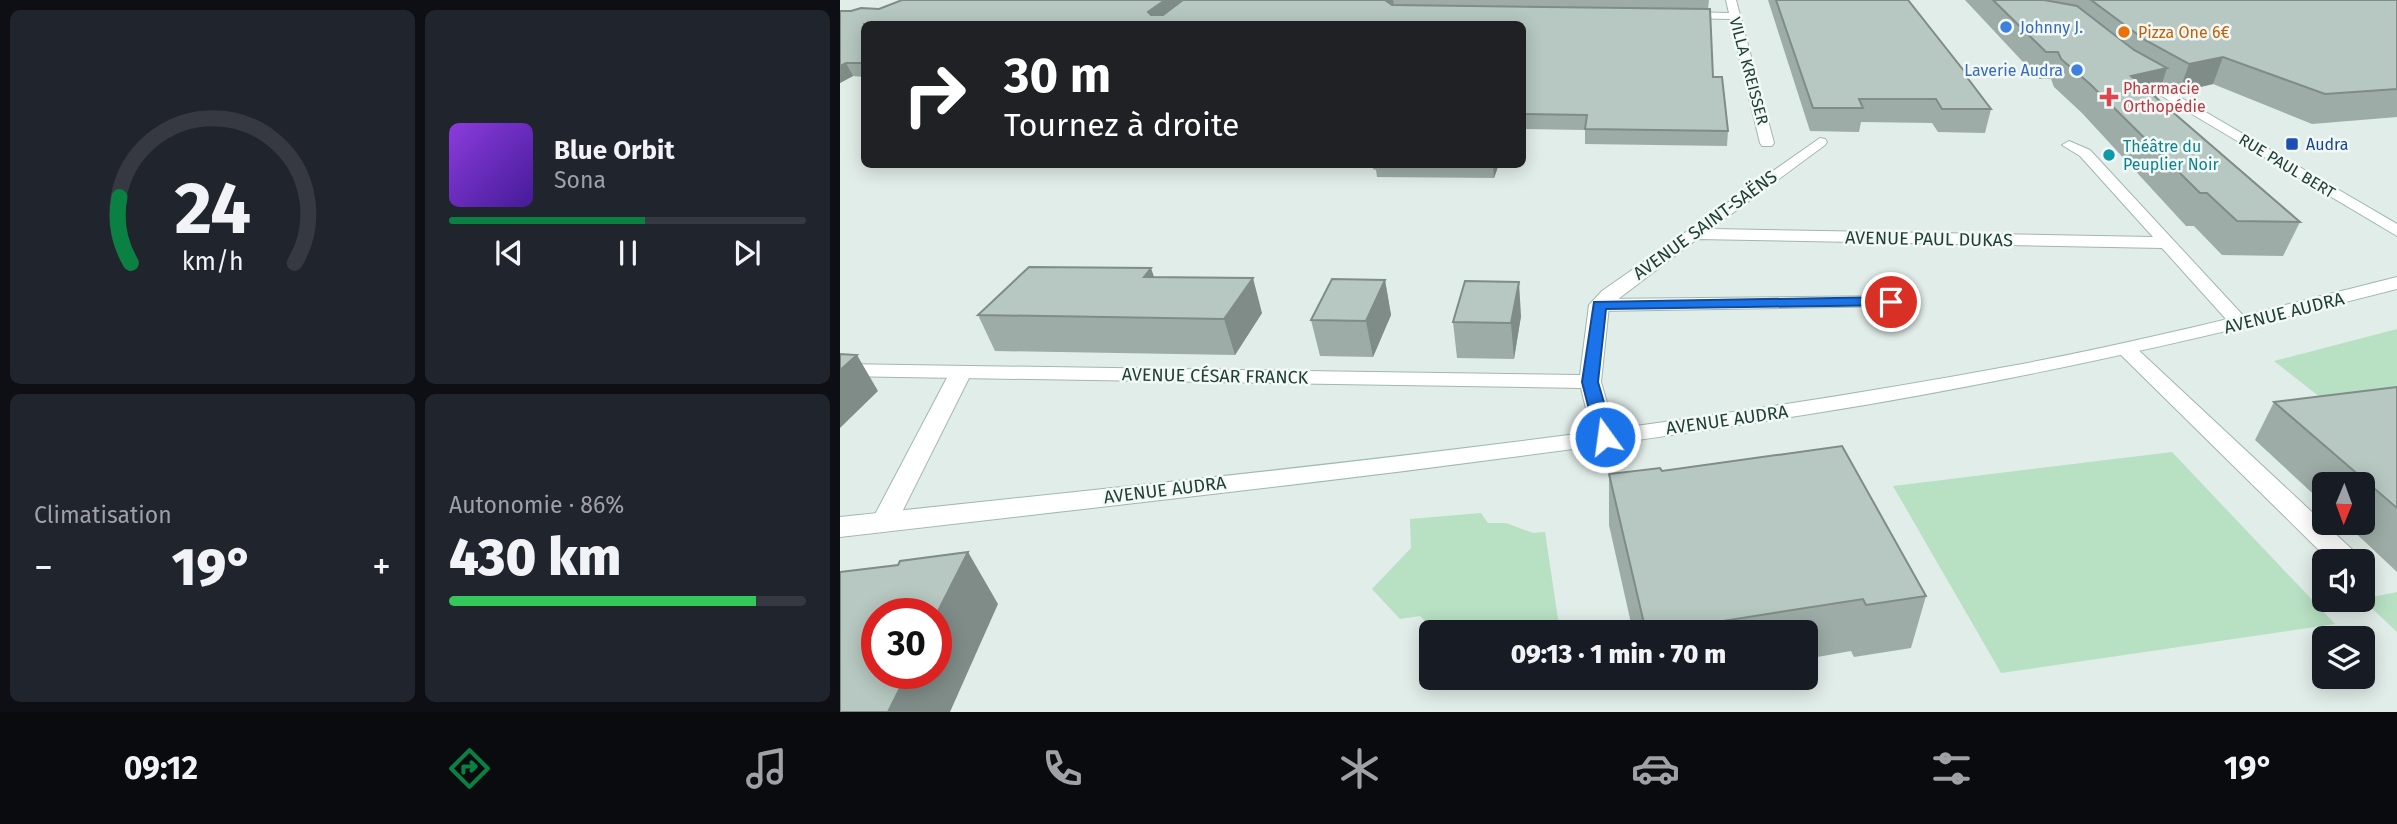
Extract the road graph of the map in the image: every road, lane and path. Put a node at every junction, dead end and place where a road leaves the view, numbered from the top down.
1 (1731, 0) edge
2 (1666, 15) edge
3 (1734, 16) junction
4 (2132, 72) edge
5 (1820, 142) dead end
6 (1768, 143) dead end
7 (2069, 145) dead end
8 (2397, 231) edge
9 (1693, 234) junction
10 (2166, 243) junction
11 (2397, 283) edge
12 (1891, 302) dead end
13 (1599, 305) junction
14 (2241, 324) junction
15 (2127, 350) junction
16 (840, 370) edge
17 (961, 372) junction
18 (1590, 382) junction
19 (1605, 437) junction
20 (884, 522) junction
21 (840, 527) edge
22 (2334, 549) edge

1 - 3 street, VILLA KREISSER
2 - 3 street
3 - 6 street, VILLA KREISSER
4 - 8 street, RUE PAUL BERT
5 - 9 street, AVENUE SAINT-SAËNS
7 - 10 street
9 - 10 street, AVENUE PAUL DUKAS
9 - 13 street, AVENUE SAINT-SAËNS
10 - 14 street
11 - 14 street, AVENUE AUDRA
12 - 13 street
13 - 18 street
14 - 15 street, AVENUE AUDRA
15 - 19 street, AVENUE AUDRA
15 - 22 street
16 - 17 street, AVENUE CÉSAR FRANCK
17 - 18 street, AVENUE CÉSAR FRANCK
17 - 20 street
18 - 19 street
19 - 20 street, AVENUE AUDRA
20 - 21 street, AVENUE AUDRA

